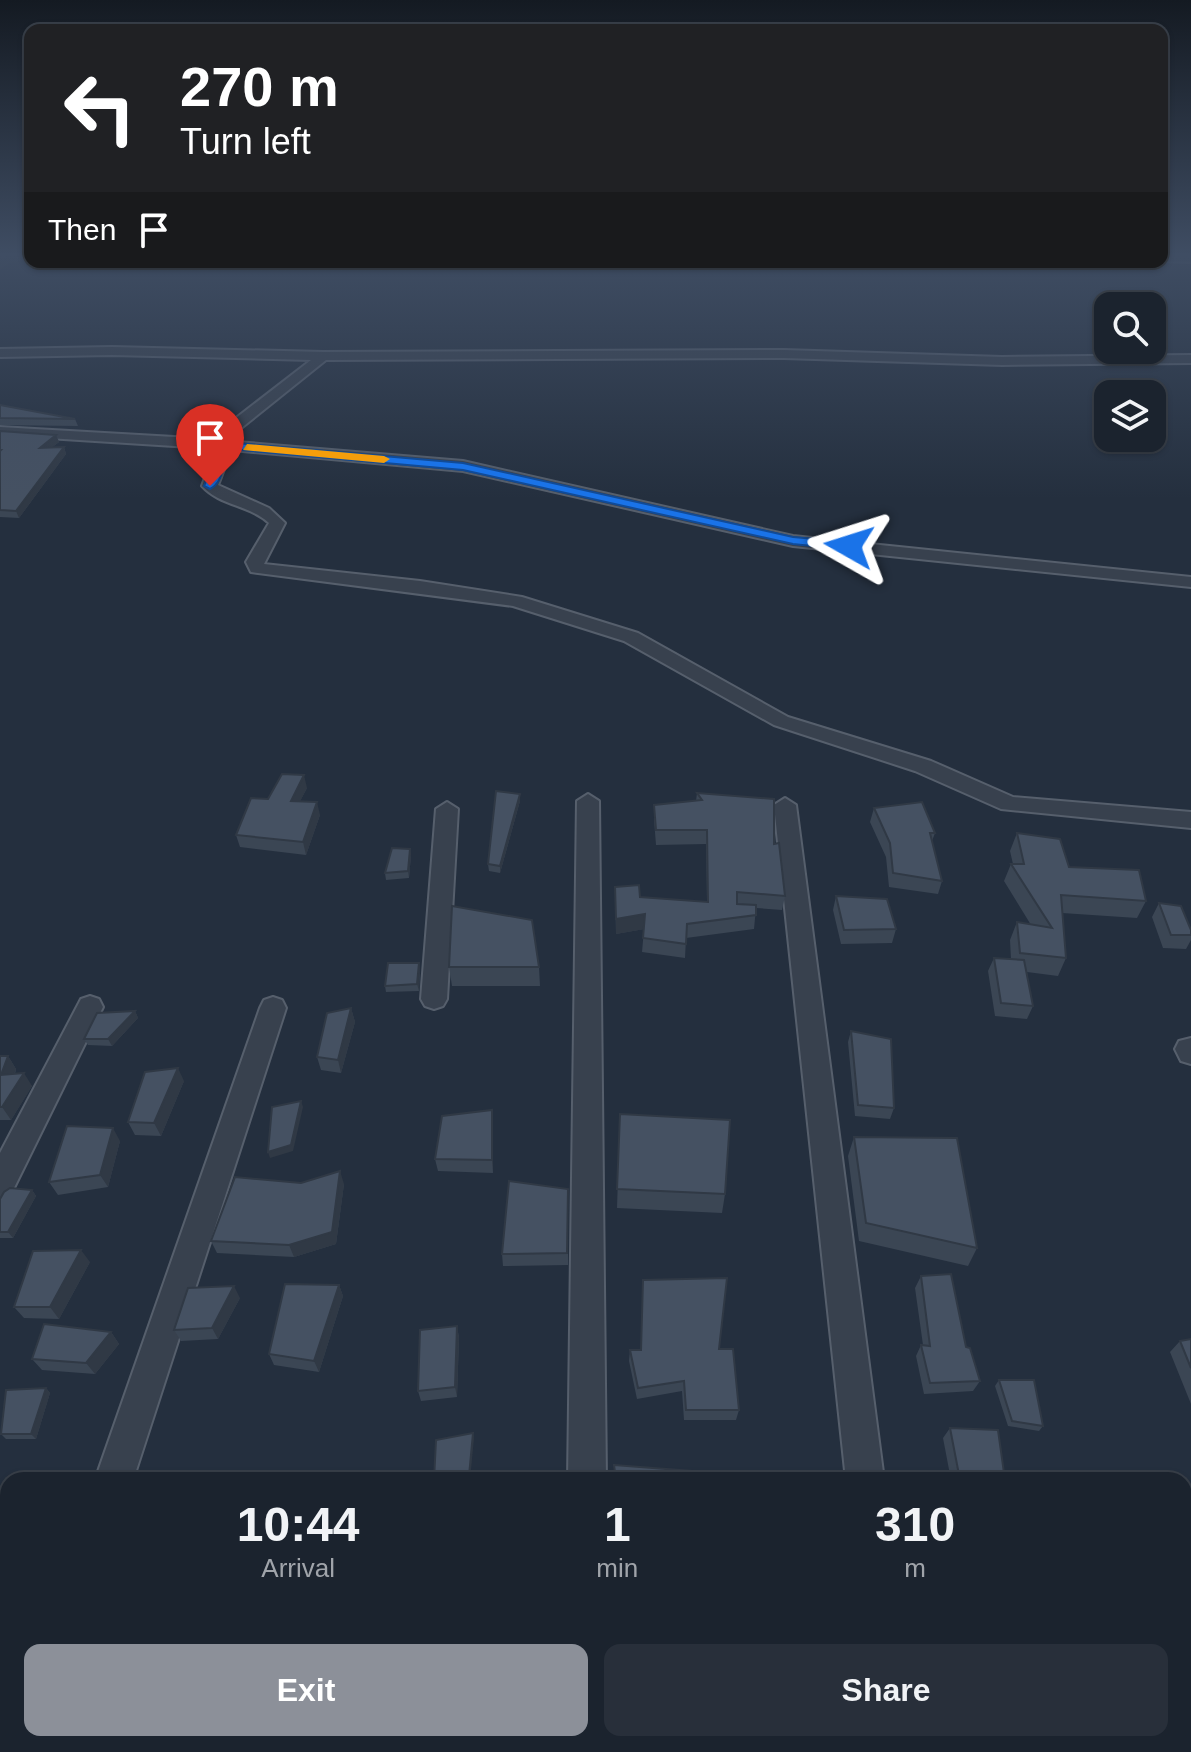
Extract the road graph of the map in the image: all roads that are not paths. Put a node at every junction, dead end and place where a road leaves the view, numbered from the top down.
1 (0, 353) edge
2 (323, 356) junction
3 (1191, 359) edge
4 (0, 431) edge
5 (212, 444) junction
6 (1191, 582) edge
7 (588, 801) dead end
8 (785, 805) dead end
9 (447, 809) dead end
10 (1191, 820) edge
11 (434, 999) dead end
12 (90, 1007) dead end
13 (273, 1008) dead end
14 (0, 1184) edge
15 (117, 1472) edge
16 (587, 1472) edge
17 (864, 1472) edge

1 - 2 street
2 - 3 street
2 - 5 street
4 - 5 street
5 - 6 street
5 - 10 street
7 - 16 street
8 - 17 street
9 - 11 street
12 - 14 street
13 - 15 street

